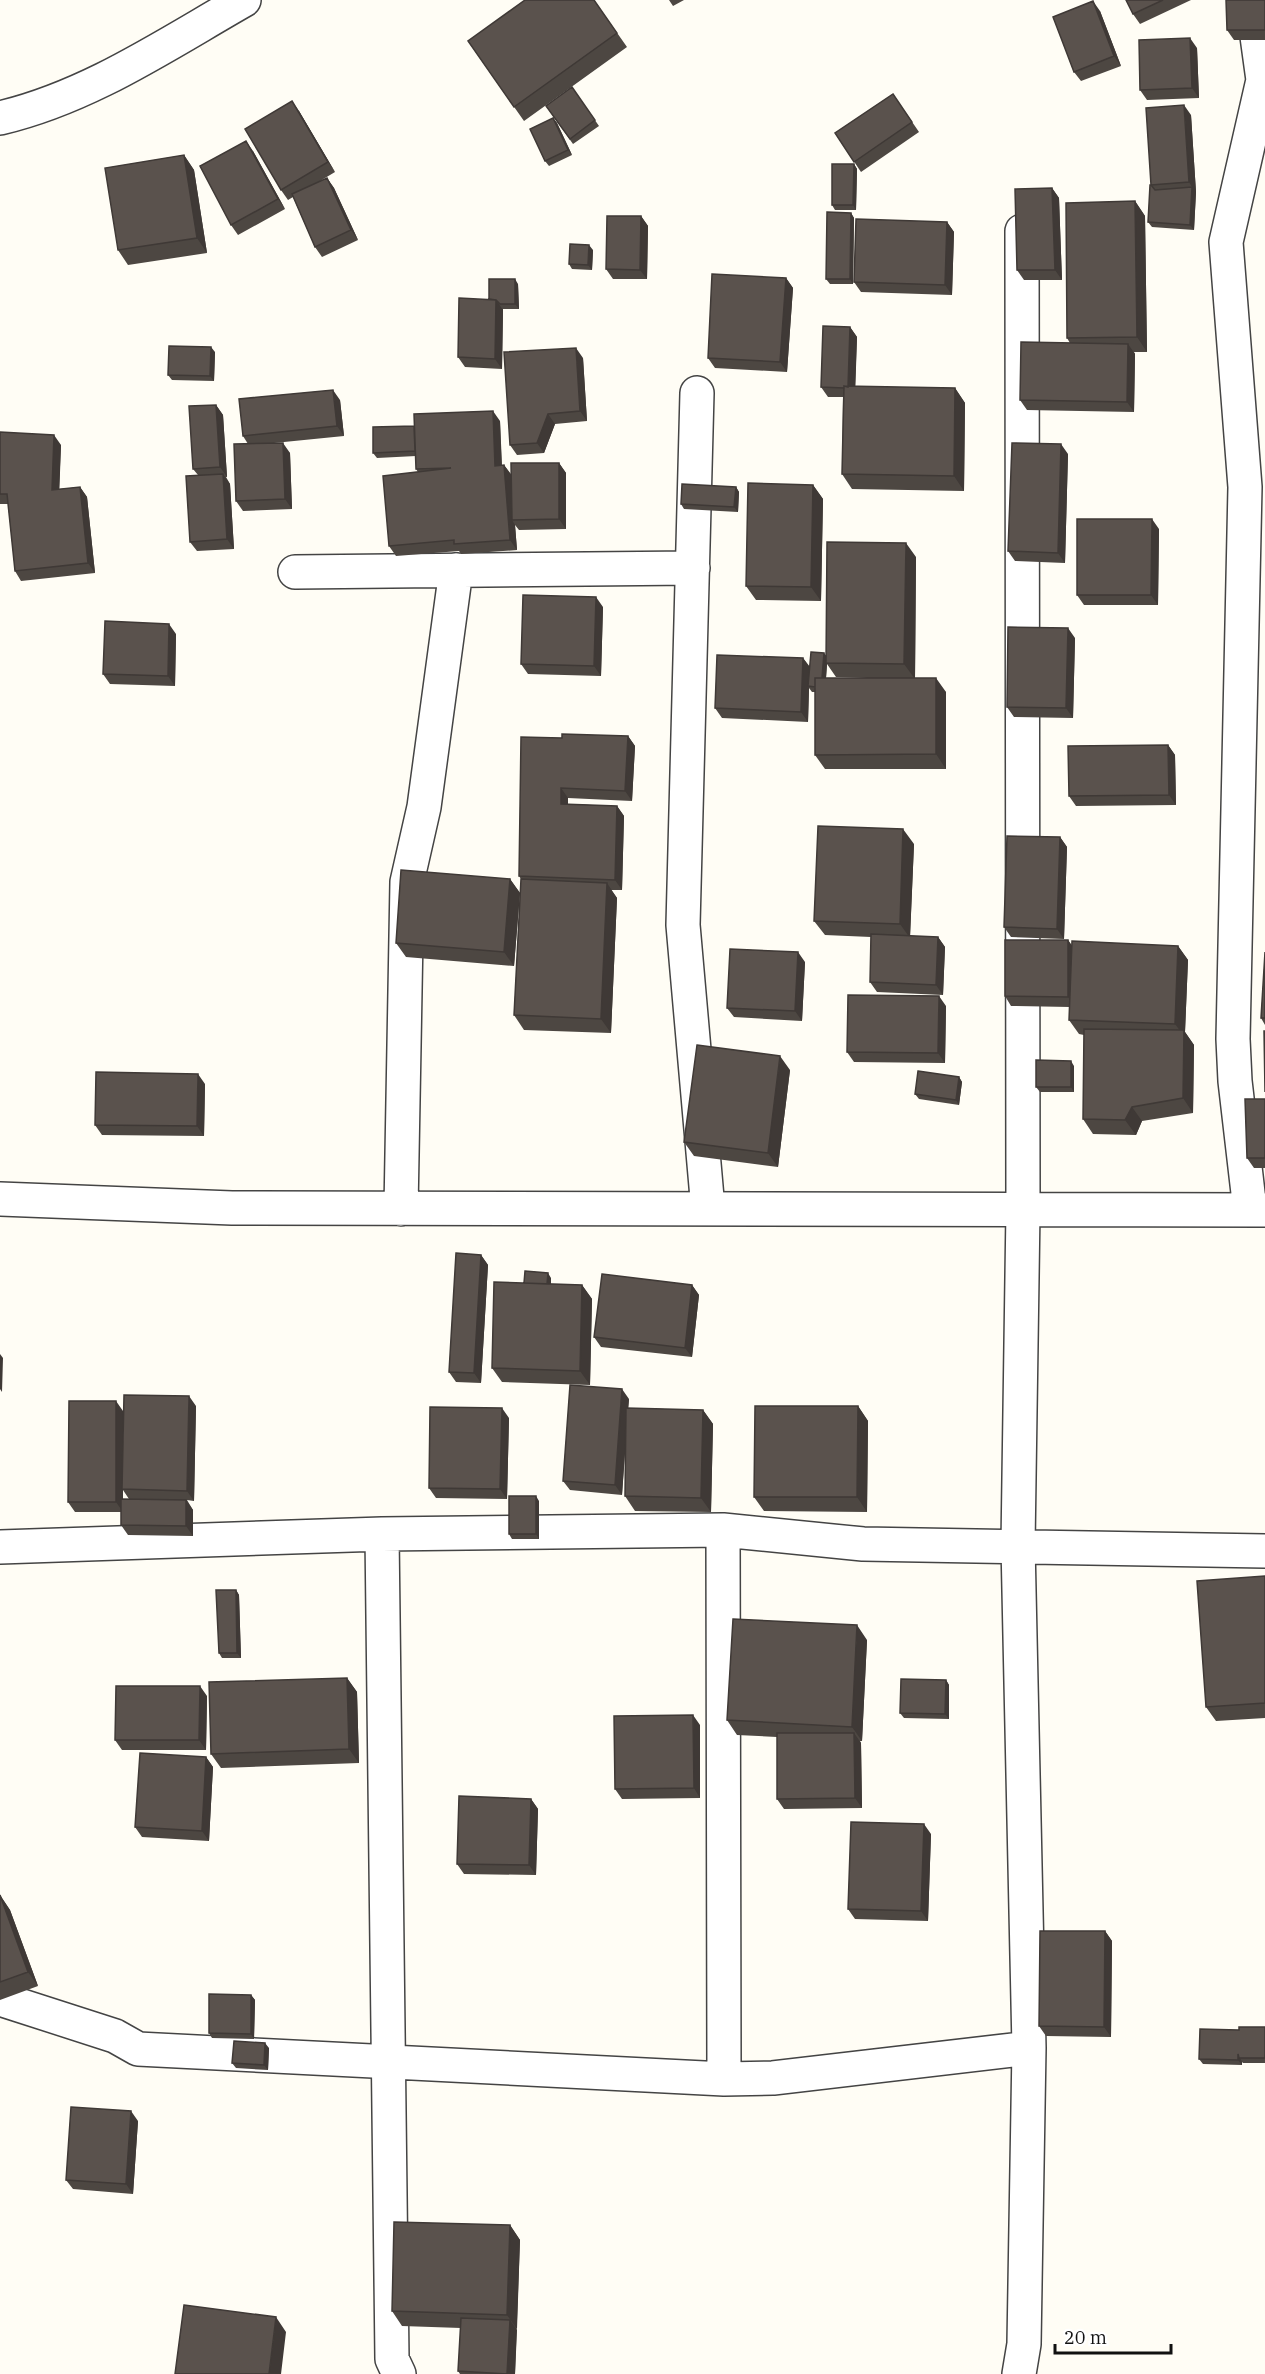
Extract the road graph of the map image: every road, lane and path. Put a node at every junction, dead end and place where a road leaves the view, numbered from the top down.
1 (244, 0) edge
2 (1252, 0) edge
3 (0, 118) edge
4 (1022, 196) edge
5 (697, 393) dead end
6 (693, 568) junction
7 (456, 570) junction
8 (295, 572) dead end
9 (0, 1199) edge
10 (401, 1209) junction
11 (708, 1209) junction
12 (1023, 1210) junction
13 (1258, 1210) edge
14 (723, 1530) junction
15 (382, 1534) junction
16 (1018, 1545) junction
17 (0, 1548) edge
18 (1265, 1551) edge
19 (0, 1999) edge
20 (1029, 2048) junction
21 (388, 2060) junction
22 (724, 2079) junction
23 (399, 2374) edge
24 (1019, 2374) edge

1 - 3 street
2 - 13 street
4 - 12 street
5 - 6 street
6 - 7 street
6 - 11 street
7 - 8 street
7 - 10 street
9 - 10 street
10 - 11 street
11 - 12 street
12 - 13 street
12 - 16 street
14 - 15 street
14 - 16 street
14 - 22 street
15 - 17 street
15 - 21 street
16 - 18 street
16 - 20 street
19 - 21 street
20 - 22 street
20 - 24 street
21 - 22 street
21 - 23 street

